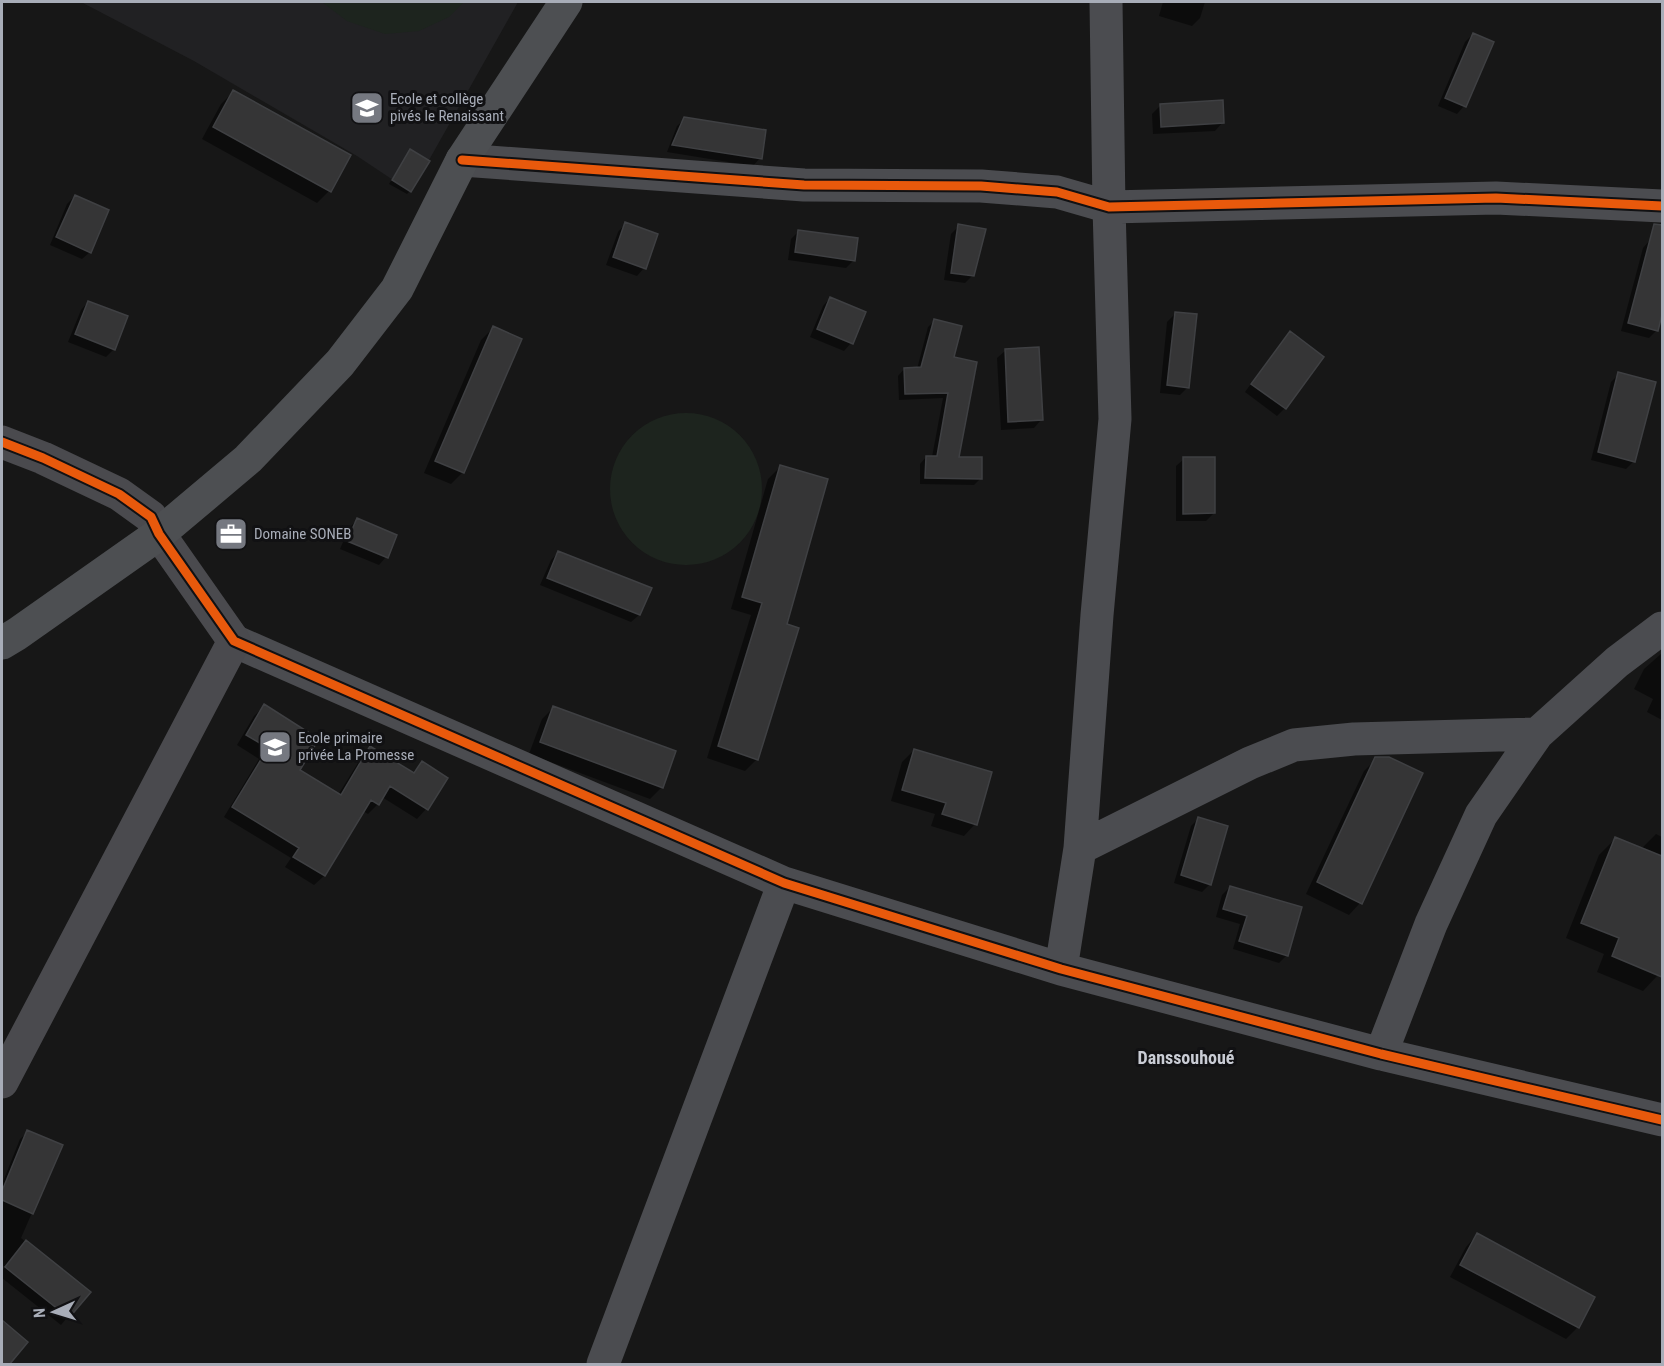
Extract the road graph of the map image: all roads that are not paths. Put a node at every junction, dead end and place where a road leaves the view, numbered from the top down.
1 (566, 2) edge
2 (1106, 2) edge
3 (462, 160) junction
4 (1662, 206) edge
5 (1109, 207) junction
6 (2, 442) edge
7 (159, 534) junction
8 (1662, 628) edge
9 (234, 641) junction
10 (2, 643) edge
11 (1537, 734) junction
12 (1080, 848) junction
13 (784, 884) junction
14 (1061, 969) junction
15 (1381, 1054) junction
16 (2, 1082) edge
17 (1662, 1120) edge
18 (603, 1365) edge

1 - 3 main road
2 - 5 street
3 - 5 street
3 - 7 main road
4 - 5 street
5 - 12 street
6 - 7 street
7 - 9 street
7 - 10 main road
8 - 11 street
9 - 13 street
9 - 16 street
11 - 12 street
11 - 15 street
12 - 14 street
13 - 14 street
13 - 18 street
14 - 15 street
15 - 17 street

